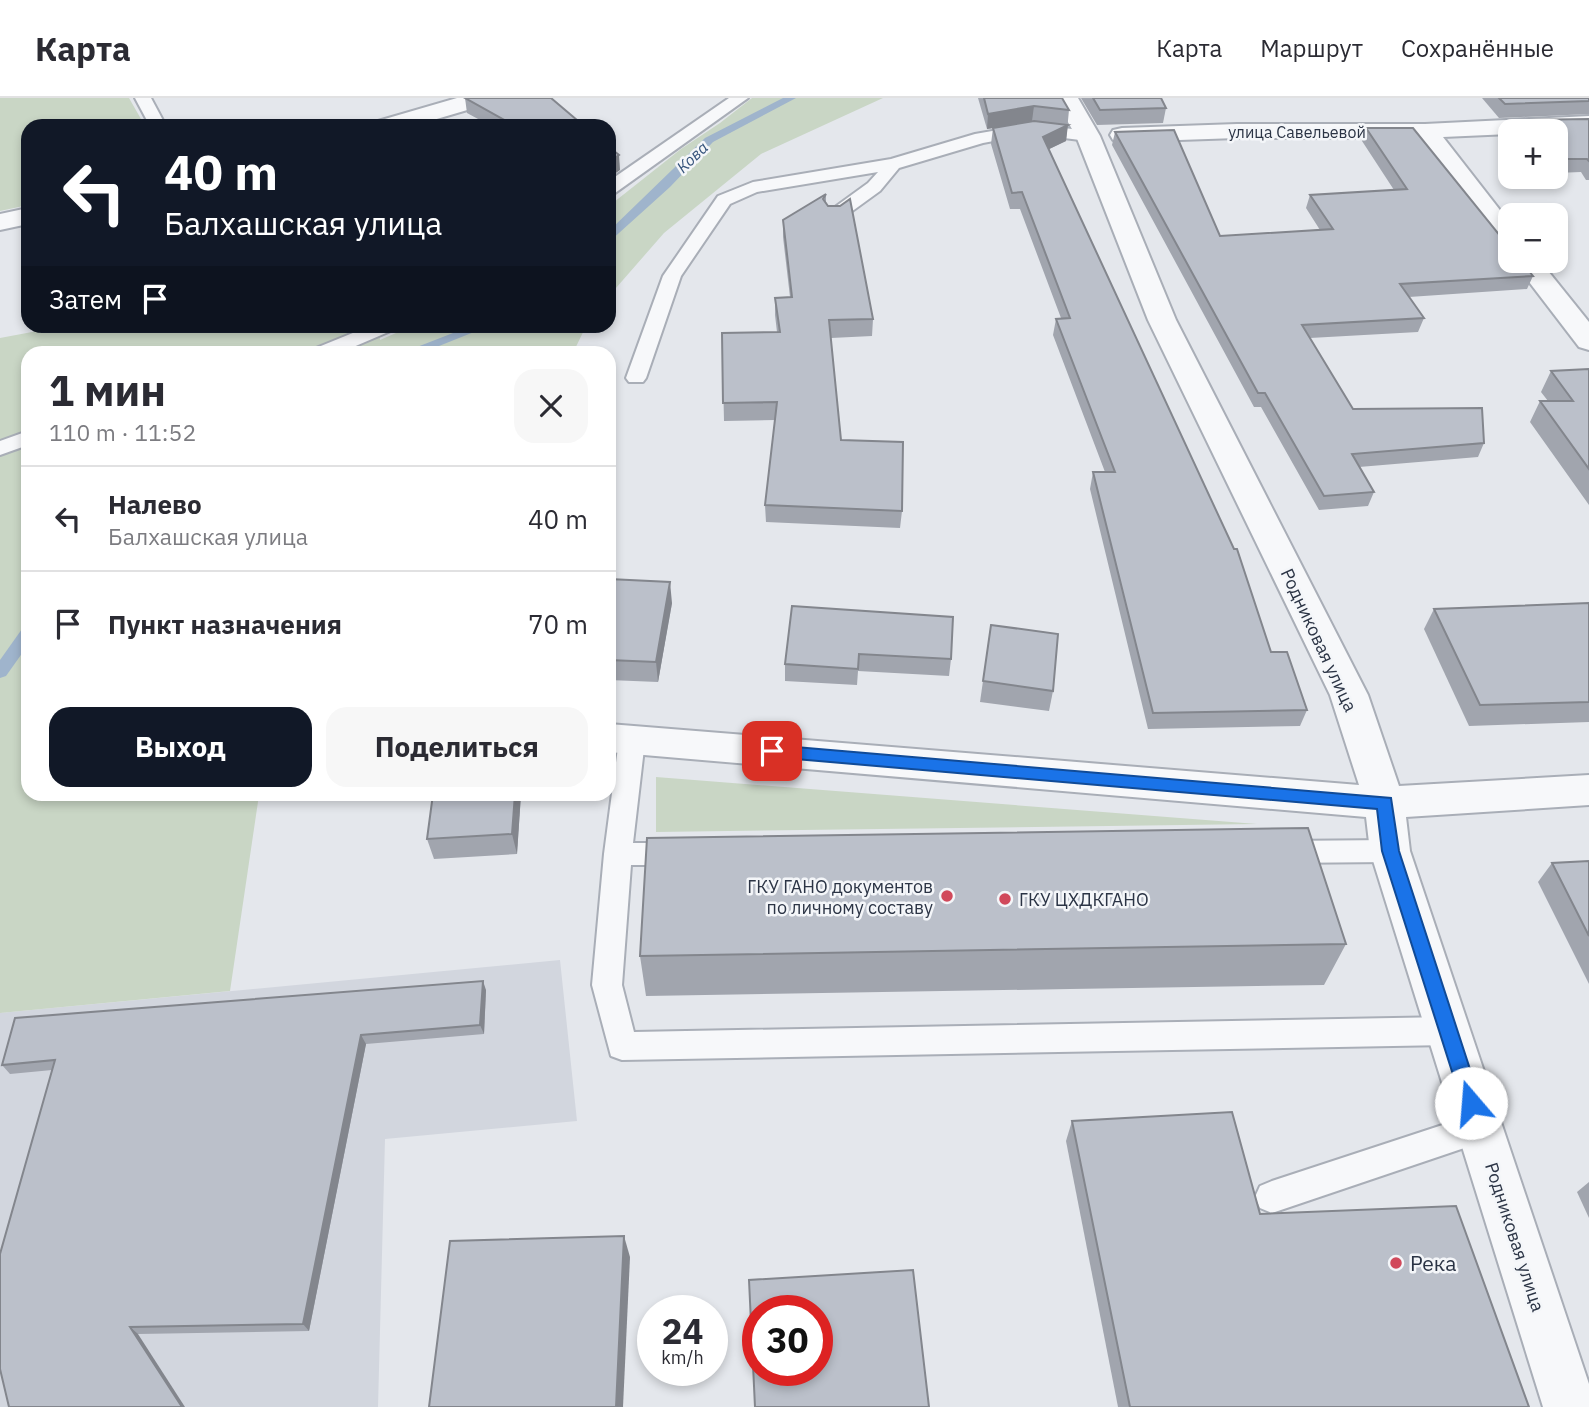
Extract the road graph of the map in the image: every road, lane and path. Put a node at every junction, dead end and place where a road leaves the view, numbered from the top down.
1 (143, 98) edge
2 (483, 98) edge
3 (740, 98) edge
4 (1066, 98) edge
5 (154, 119) edge
6 (411, 119) edge
7 (1589, 123) edge
8 (1425, 131) junction
9 (1088, 136) junction
10 (893, 164) junction
11 (616, 184) edge
12 (834, 216) edge
13 (21, 218) edge
14 (0, 222) edge
15 (1498, 225) edge
16 (1535, 273) edge
17 (369, 333) edge
18 (1589, 341) edge
19 (337, 346) edge
20 (636, 378) dead end
21 (21, 440) edge
22 (0, 448) edge
23 (621, 739) edge
24 (1589, 790) edge
25 (1385, 803) junction
26 (1390, 851) junction
27 (1252, 852) edge
28 (618, 854) junction
29 (701, 854) edge
30 (1448, 1031) junction
31 (1479, 1128) junction
32 (1272, 1197) dead end
33 (1570, 1407) edge

1 - 5 lane
2 - 6 street
3 - 11 lane
4 - 9 street, Родниковая улица
7 - 8 street, улица Савельевой
8 - 9 street, улица Савельевой
8 - 15 street
9 - 10 lane
9 - 25 street, Родниковая улица
10 - 12 lane
10 - 20 lane
13 - 14 street
16 - 18 street
17 - 19 lane
21 - 22 lane
23 - 25 street
23 - 28 lane
24 - 25 street
25 - 26 street, Родниковая улица
26 - 27 lane
26 - 30 street, Родниковая улица
28 - 29 lane
28 - 30 lane
30 - 31 street, Родниковая улица
31 - 32 lane
31 - 33 street, Родниковая улица

